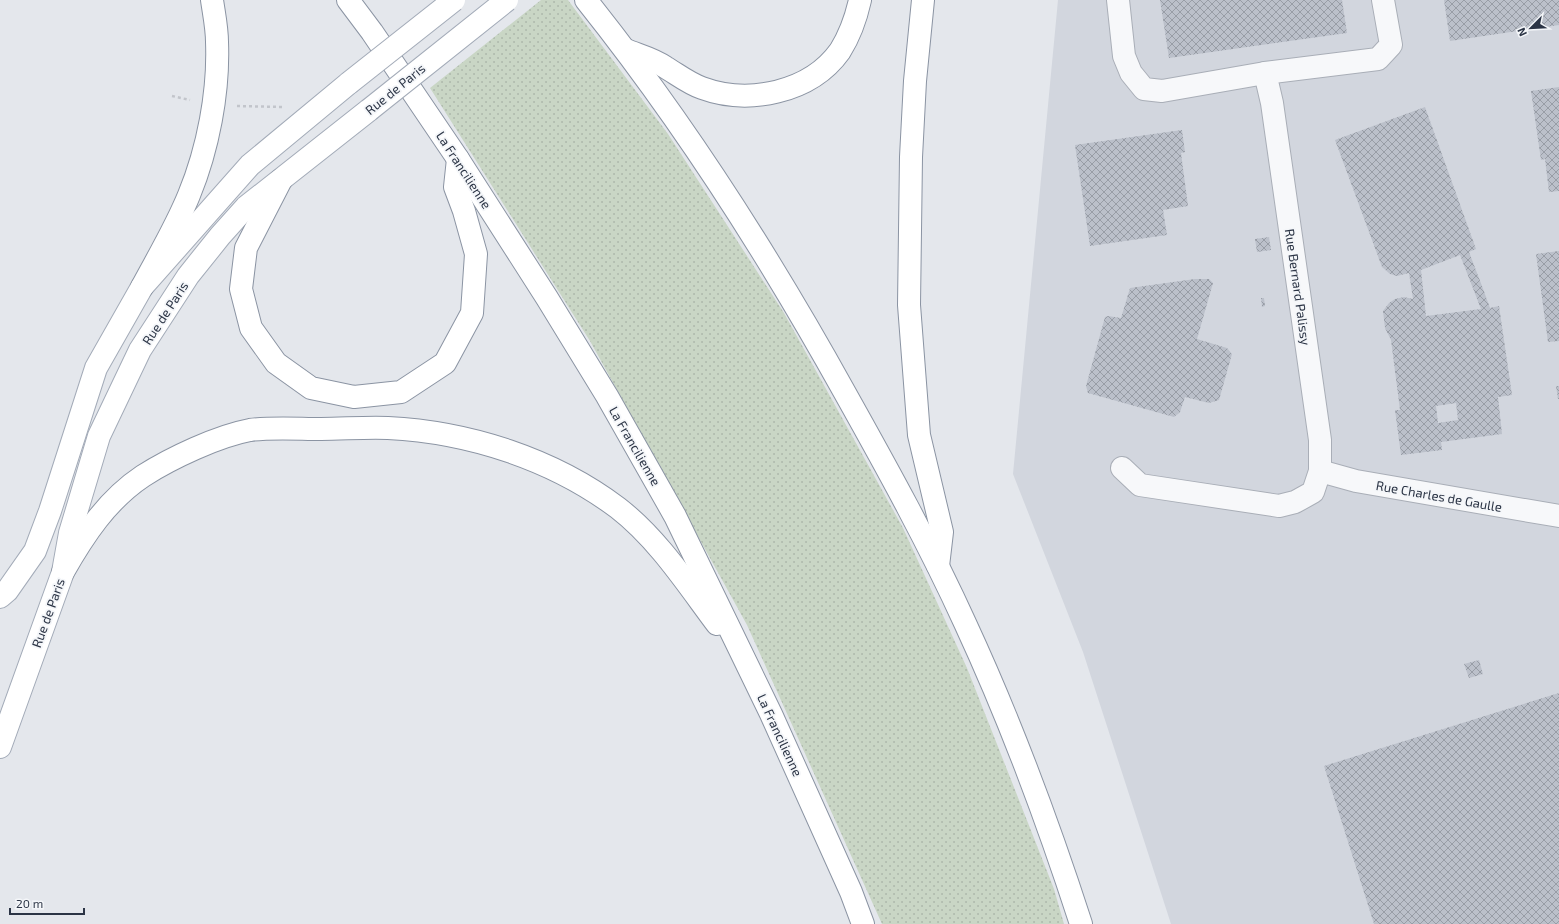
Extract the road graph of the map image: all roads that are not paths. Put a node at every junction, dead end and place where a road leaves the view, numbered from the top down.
1 (212, 0) edge
2 (348, 0) edge
3 (454, 0) edge
4 (507, 0) edge
5 (586, 0) edge
6 (860, 0) edge
7 (923, 0) edge
8 (1118, 0) edge
9 (1383, 0) edge
10 (626, 50) junction
11 (1265, 73) junction
12 (458, 159) junction
13 (281, 180) junction
14 (142, 287) junction
15 (1122, 468) dead end
16 (1320, 471) junction
17 (1559, 516) edge
18 (938, 566) junction
19 (63, 572) junction
20 (0, 597) edge
21 (745, 658) junction
22 (0, 746) edge
23 (863, 924) edge
24 (1081, 924) edge

1 - 14 main road
2 - 12 main road, La Francilienne
3 - 14 main road, bridge
4 - 13 main road, Rue de Paris, bridge
5 - 10 main road
6 - 10 main road
7 - 18 main road
8 - 11 street
9 - 11 street
10 - 18 main road
11 - 16 street, Rue Bernard Palissy
12 - 13 main road
12 - 21 main road, La Francilienne
13 - 19 main road, Rue de Paris
14 - 20 main road
15 - 16 street, Rue Bernard Palissy
16 - 17 street, Rue Charles de Gaulle
18 - 24 main road
19 - 21 main road
19 - 22 main road, Rue de Paris
21 - 23 main road, La Francilienne

